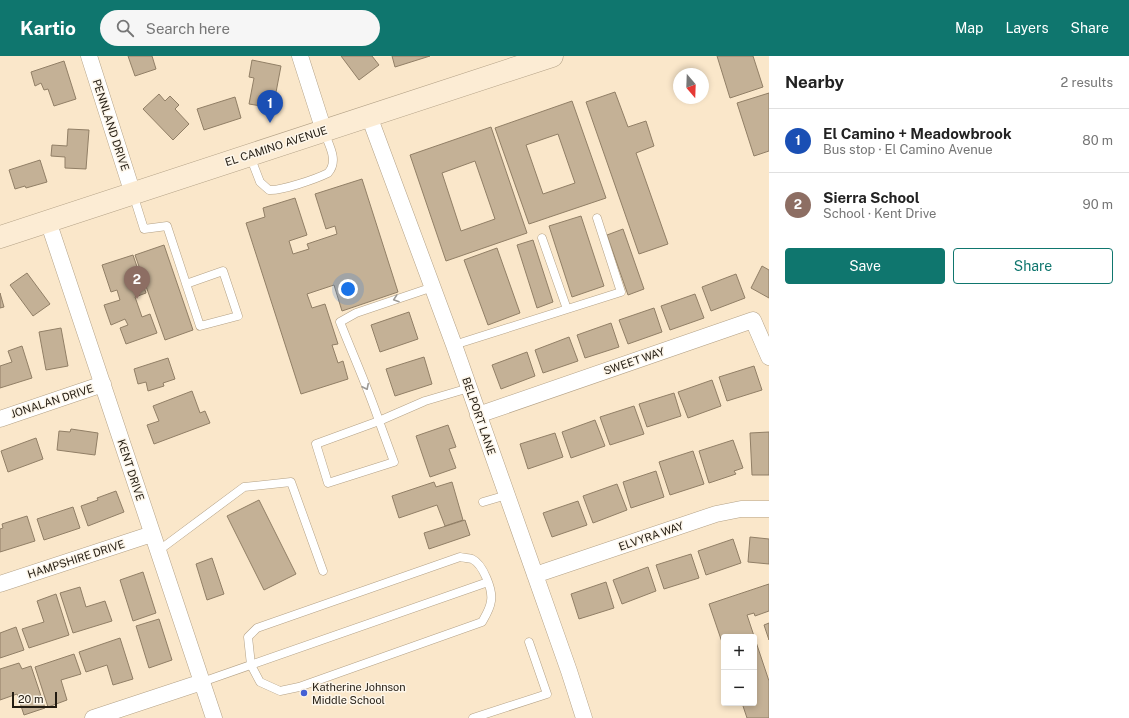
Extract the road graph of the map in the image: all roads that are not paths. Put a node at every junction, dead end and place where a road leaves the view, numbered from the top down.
1 (89, 56) edge
2 (300, 56) edge
3 (552, 56) edge
4 (514, 62) edge
5 (369, 116) junction
6 (324, 131) junction
7 (250, 155) junction
8 (133, 194) junction
9 (597, 218) dead end
10 (48, 221) junction
11 (0, 237) edge
12 (542, 238) dead end
13 (186, 284) junction
14 (433, 287) junction
15 (567, 309) junction
16 (454, 344) junction
17 (769, 357) edge
18 (103, 384) junction
19 (469, 388) junction
20 (478, 415) junction
21 (0, 419) edge
22 (379, 421) junction
23 (506, 495) junction
24 (483, 502) dead end
25 (769, 509) edge
26 (152, 534) junction
27 (158, 551) junction
28 (323, 571) dead end
29 (535, 575) junction
30 (488, 582) junction
31 (0, 584) edge
32 (529, 642) dead end
33 (251, 665) junction
34 (202, 682) junction
35 (94, 718) edge
36 (214, 718) edge
37 (474, 718) edge
38 (584, 718) edge

1 - 8 street, PENNLAND DRIVE
2 - 6 street
3 - 4 main road, EL CAMINO AVENUE
4 - 5 main road, EL CAMINO AVENUE
5 - 6 main road, EL CAMINO AVENUE
5 - 14 street, BELPORT LANE
6 - 7 main road, EL CAMINO AVENUE
6 - 7 lane
7 - 8 main road, EL CAMINO AVENUE
8 - 10 main road, EL CAMINO AVENUE
8 - 13 lane
9 - 15 lane
10 - 11 main road, EL CAMINO AVENUE
10 - 18 street, KENT DRIVE
12 - 15 lane
13 - 13 lane
14 - 16 street, BELPORT LANE
14 -> 22 lane
15 - 16 lane
16 - 19 street, BELPORT LANE
17 - 20 street, SWEET WAY
18 - 21 street, JONALAN DRIVE
18 - 26 street, KENT DRIVE
19 - 20 street, BELPORT LANE
19 - 22 lane
20 - 23 street, BELPORT LANE
22 - 22 lane
23 - 24 lane
23 - 29 street, BELPORT LANE
25 - 29 street, ELVYRA WAY
26 - 27 street, KENT DRIVE
26 - 31 street, HAMPSHIRE DRIVE
27 - 28 lane
27 - 34 street, KENT DRIVE
29 - 38 street, BELPORT LANE
30 - 33 lane
30 - 33 lane
30 - 33 lane
32 - 37 lane
33 - 34 lane
34 - 35 street
34 - 36 street, KENT DRIVE

